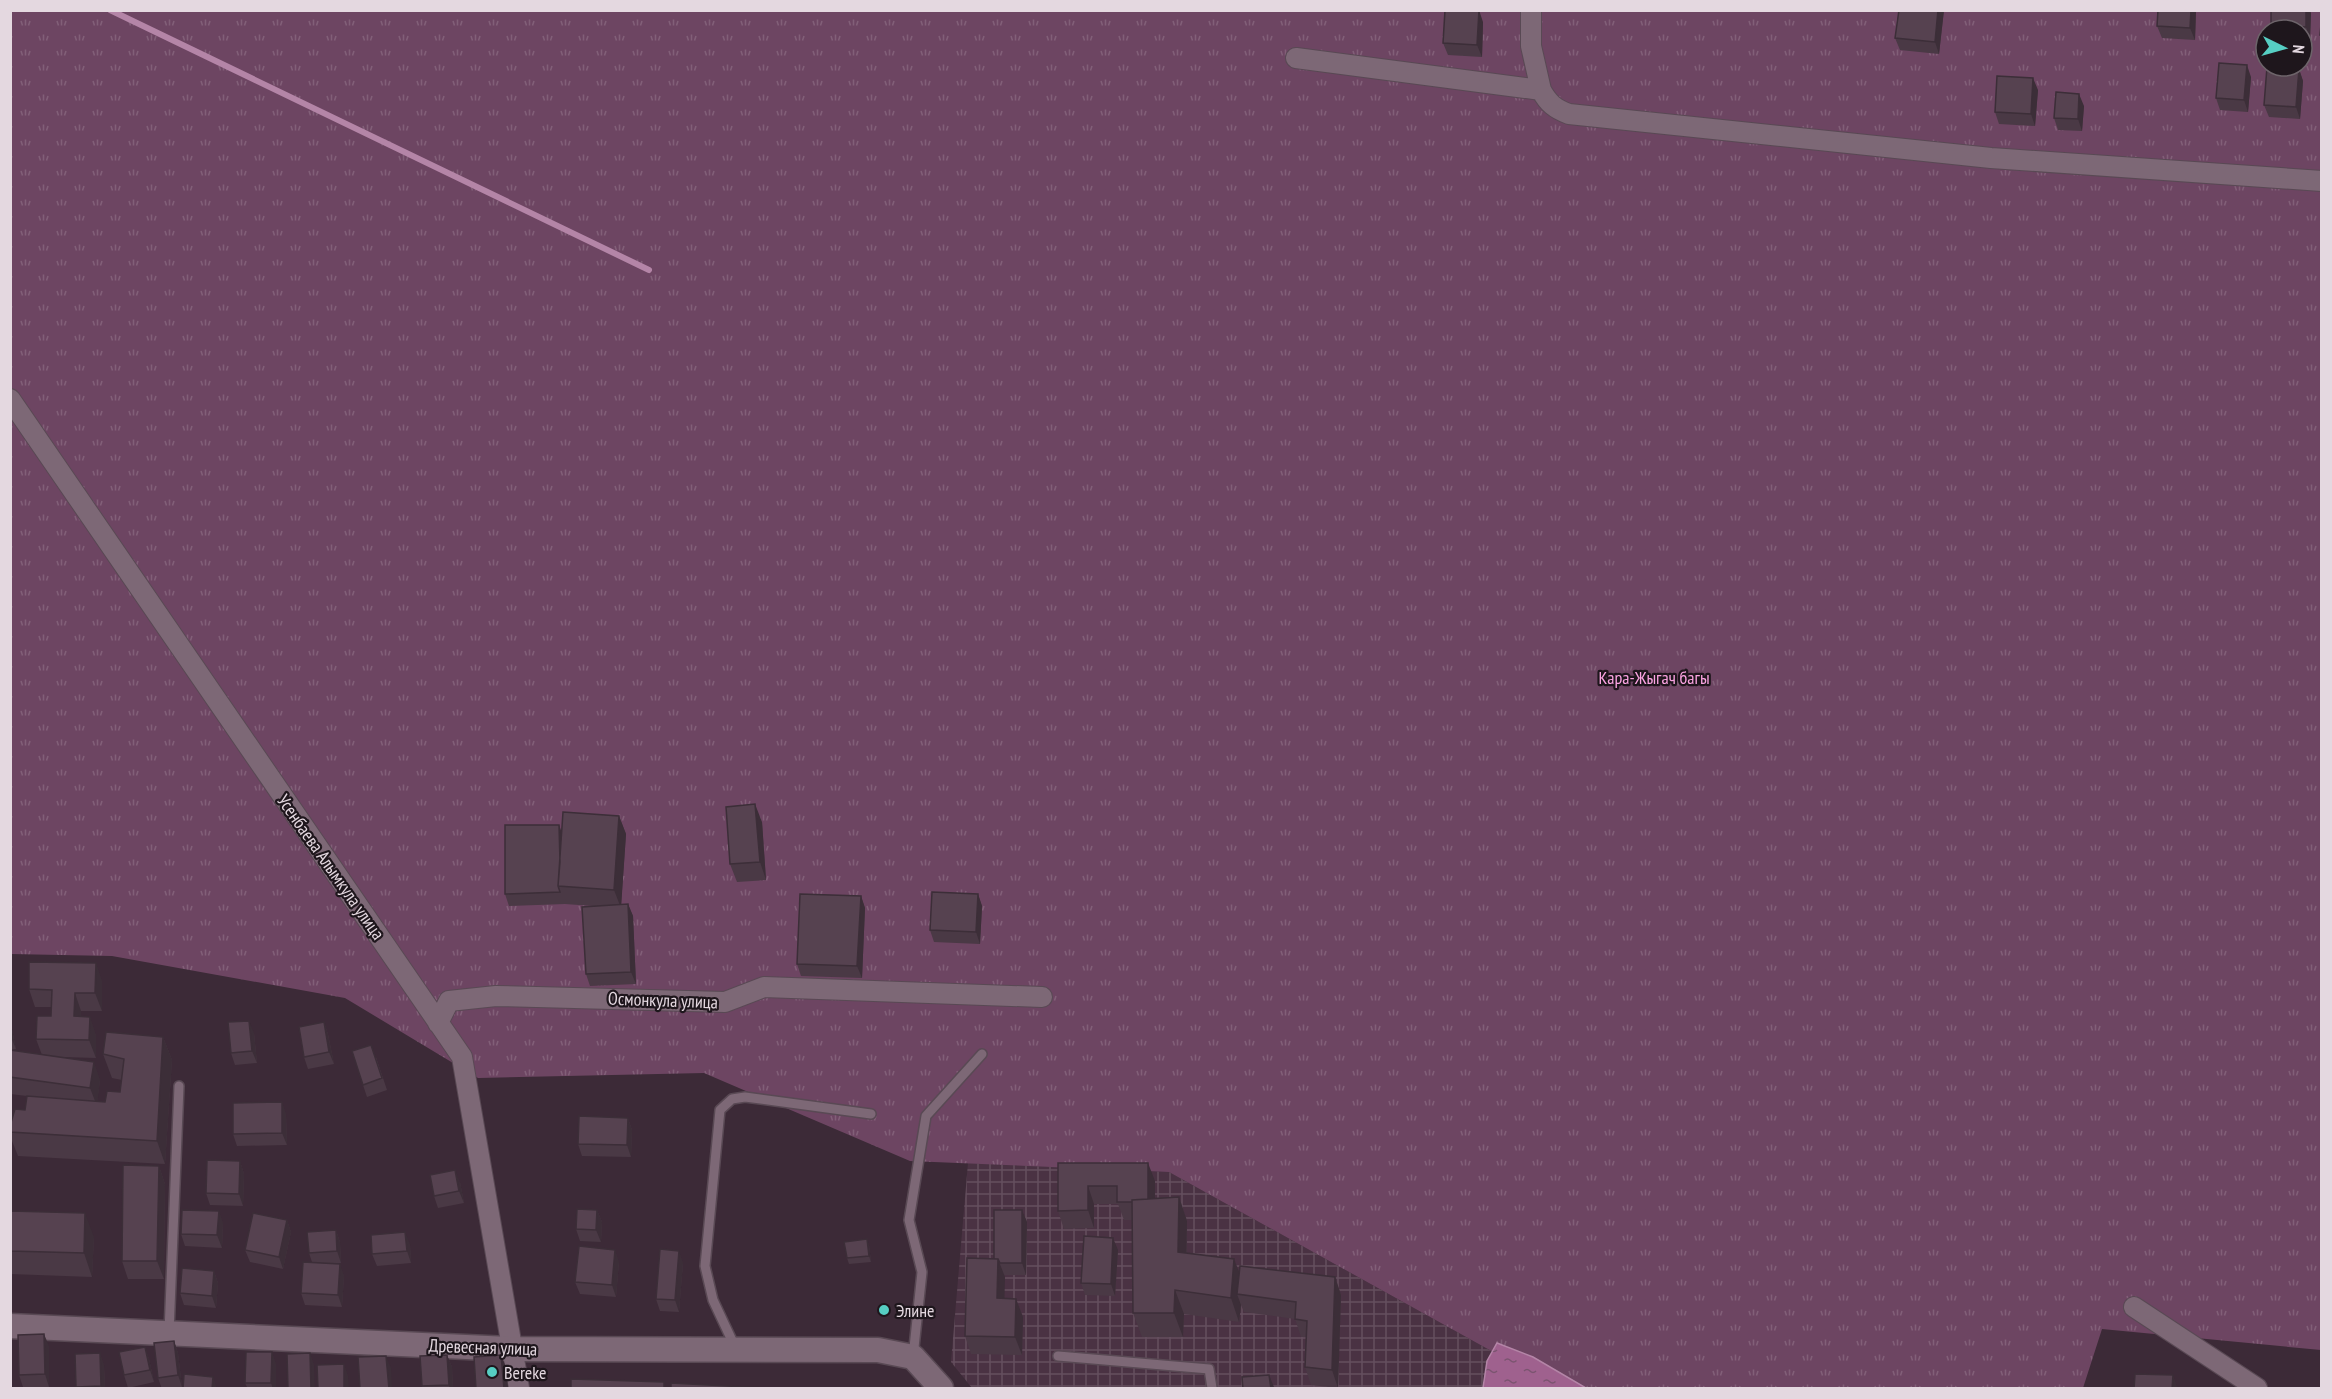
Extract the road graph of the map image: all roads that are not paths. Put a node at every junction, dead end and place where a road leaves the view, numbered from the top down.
1 (1531, 10) edge
2 (1296, 58) dead end
3 (1541, 90) junction
4 (2322, 181) edge
5 (10, 399) edge
6 (1042, 997) dead end
7 (438, 1023) junction
8 (982, 1054) dead end
9 (179, 1086) dead end
10 (871, 1114) dead end
11 (2134, 1307) dead end
12 (10, 1326) edge
13 (169, 1333) junction
14 (510, 1349) junction
15 (736, 1350) junction
16 (1058, 1356) dead end
17 (913, 1357) junction
18 (519, 1389) edge
19 (941, 1389) edge
20 (1212, 1389) edge
21 (2257, 1389) edge

1 - 3 street
2 - 3 street
3 - 4 street
5 - 7 street, Усенбаева Алымкула улица
6 - 7 street, Осмонкула улица
7 - 14 street, Усенбаева Алымкула улица
8 - 17 lane
9 - 13 lane
10 - 15 lane
11 - 21 street
12 - 13 street, Древесная улица
13 - 14 street, Древесная улица
14 - 15 street, Древесная улица
14 - 18 street, Усенбаева Алымкула улица
15 - 17 street, Древесная улица
16 - 20 lane
17 - 19 street

